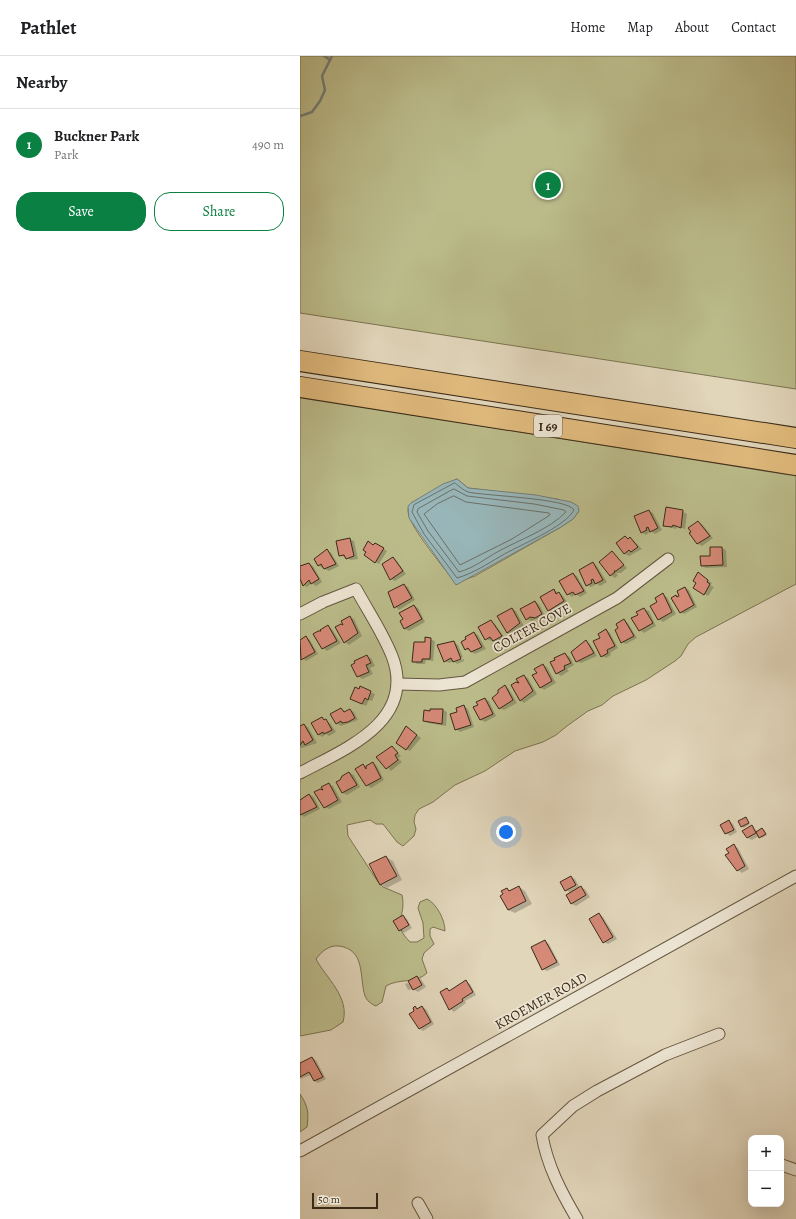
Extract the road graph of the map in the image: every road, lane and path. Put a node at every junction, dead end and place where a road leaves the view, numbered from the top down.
1 (300, 361) edge
2 (300, 387) edge
3 (796, 438) edge
4 (796, 465) edge
5 (668, 559) dead end
6 (300, 614) edge
7 (397, 684) junction
8 (300, 773) edge
9 (796, 876) edge
10 (719, 1034) dead end
11 (300, 1151) edge
12 (784, 1166) edge
13 (796, 1170) edge
14 (418, 1203) dead end
15 (426, 1219) edge
16 (577, 1219) edge

1 - 3 highway, I 69
2 - 4 highway, I 69
5 - 7 street, COLTER COVE
6 - 7 street
7 - 8 street
9 - 11 street, KROEMER ROAD
10 - 16 street
12 - 13 street
14 - 15 street

